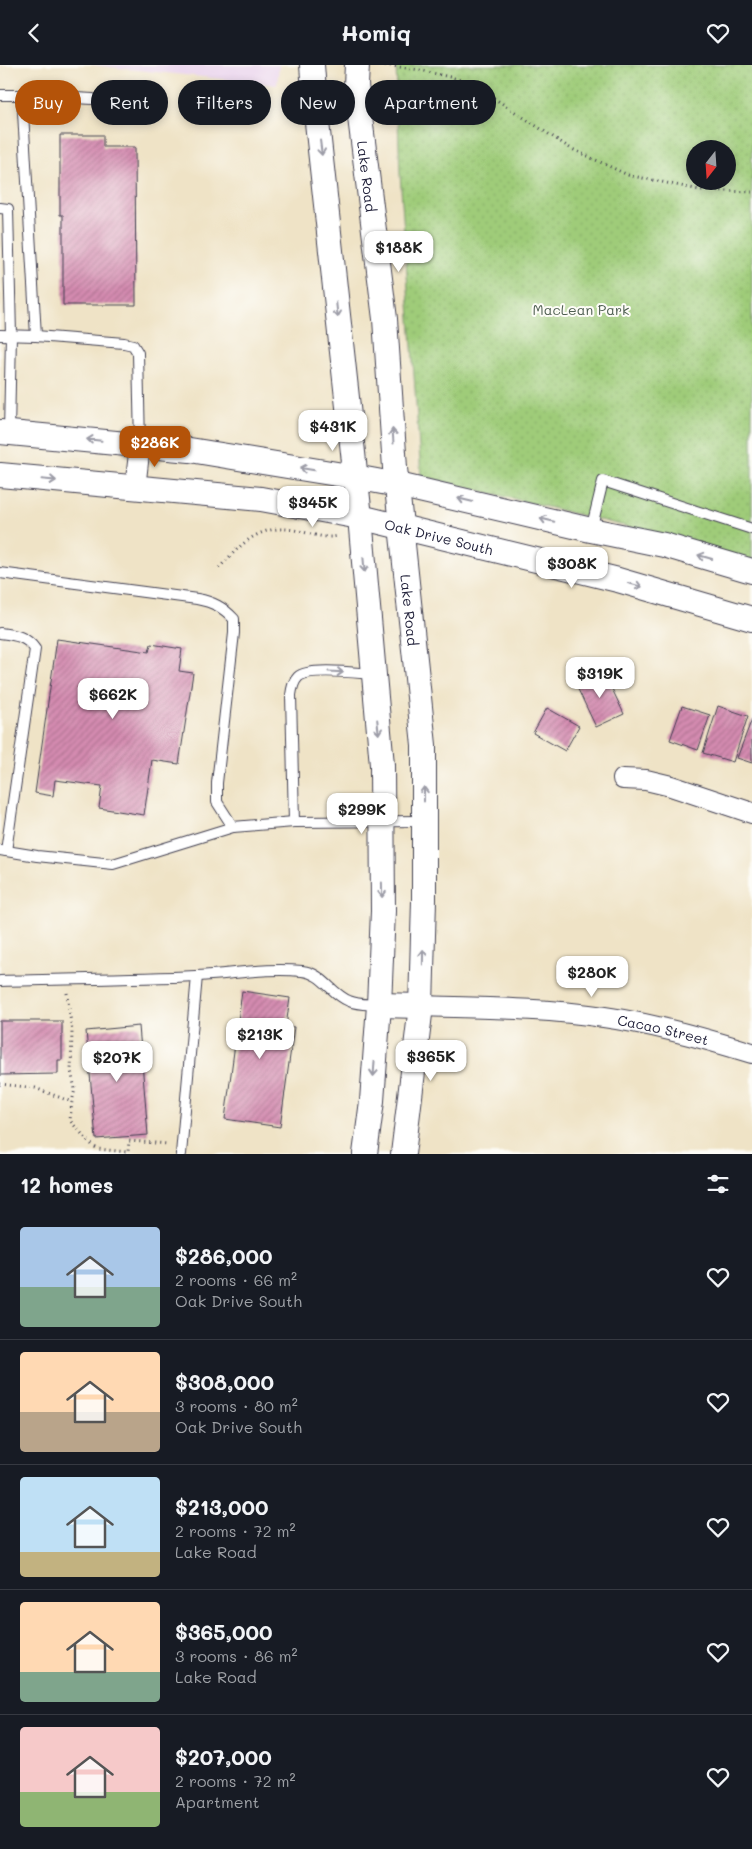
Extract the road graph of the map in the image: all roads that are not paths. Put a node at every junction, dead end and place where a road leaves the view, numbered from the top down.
1 (312, 65) edge
2 (357, 65) edge
3 (0, 95) edge
4 (15, 95) edge
5 (24, 125) edge
6 (0, 208) edge
7 (0, 335) edge
8 (11, 335) junction
9 (36, 337) junction
10 (4, 432) edge
11 (140, 445) junction
12 (0, 475) edge
13 (355, 477) junction
14 (398, 485) junction
15 (135, 488) junction
16 (353, 525) junction
17 (401, 527) junction
18 (752, 529) edge
19 (591, 530) junction
20 (752, 571) edge
21 (0, 573) edge
22 (752, 619) edge
23 (0, 633) edge
24 (372, 674) junction
25 (624, 779) dead end
26 (752, 813) edge
27 (424, 821) junction
28 (294, 822) junction
29 (381, 822) junction
30 (233, 827) junction
31 (3, 851) edge
32 (197, 976) junction
33 (0, 981) edge
34 (379, 1005) junction
35 (421, 1006) junction
36 (752, 1053) edge
37 (182, 1150) edge
38 (365, 1154) edge
39 (403, 1154) edge

1 -> 13 street
14 -> 2 street, Lake Road
3 - 4 lane
5 - 9 lane
6 - 8 lane
7 - 8 lane
8 - 9 lane
8 - 10 lane
9 - 11 lane
11 -> 10 street
13 -> 11 street
11 - 15 street
12 -> 15 street, Oak Drive South
13 - 14 street
13 - 16 street
14 - 17 street, Lake Road
19 -> 14 street
15 - 16 street, Oak Drive South
16 - 17 street, Oak Drive South
16 -> 24 street
17 -> 22 street, Oak Drive South
27 -> 17 street, Lake Road
18 - 19 lane
20 -> 19 street
21 - 30 lane
23 - 31 lane
28 -> 24 lane
24 -> 29 street
25 - 26 street
27 - 29 lane
35 -> 27 street, Lake Road
28 - 29 lane
28 - 30 lane
29 -> 34 street
30 - 31 lane
32 - 33 lane
32 - 34 lane
32 - 37 lane
34 - 35 street
34 -> 38 street
35 - 36 street, Cacao Street
35 - 39 street, Lake Road

